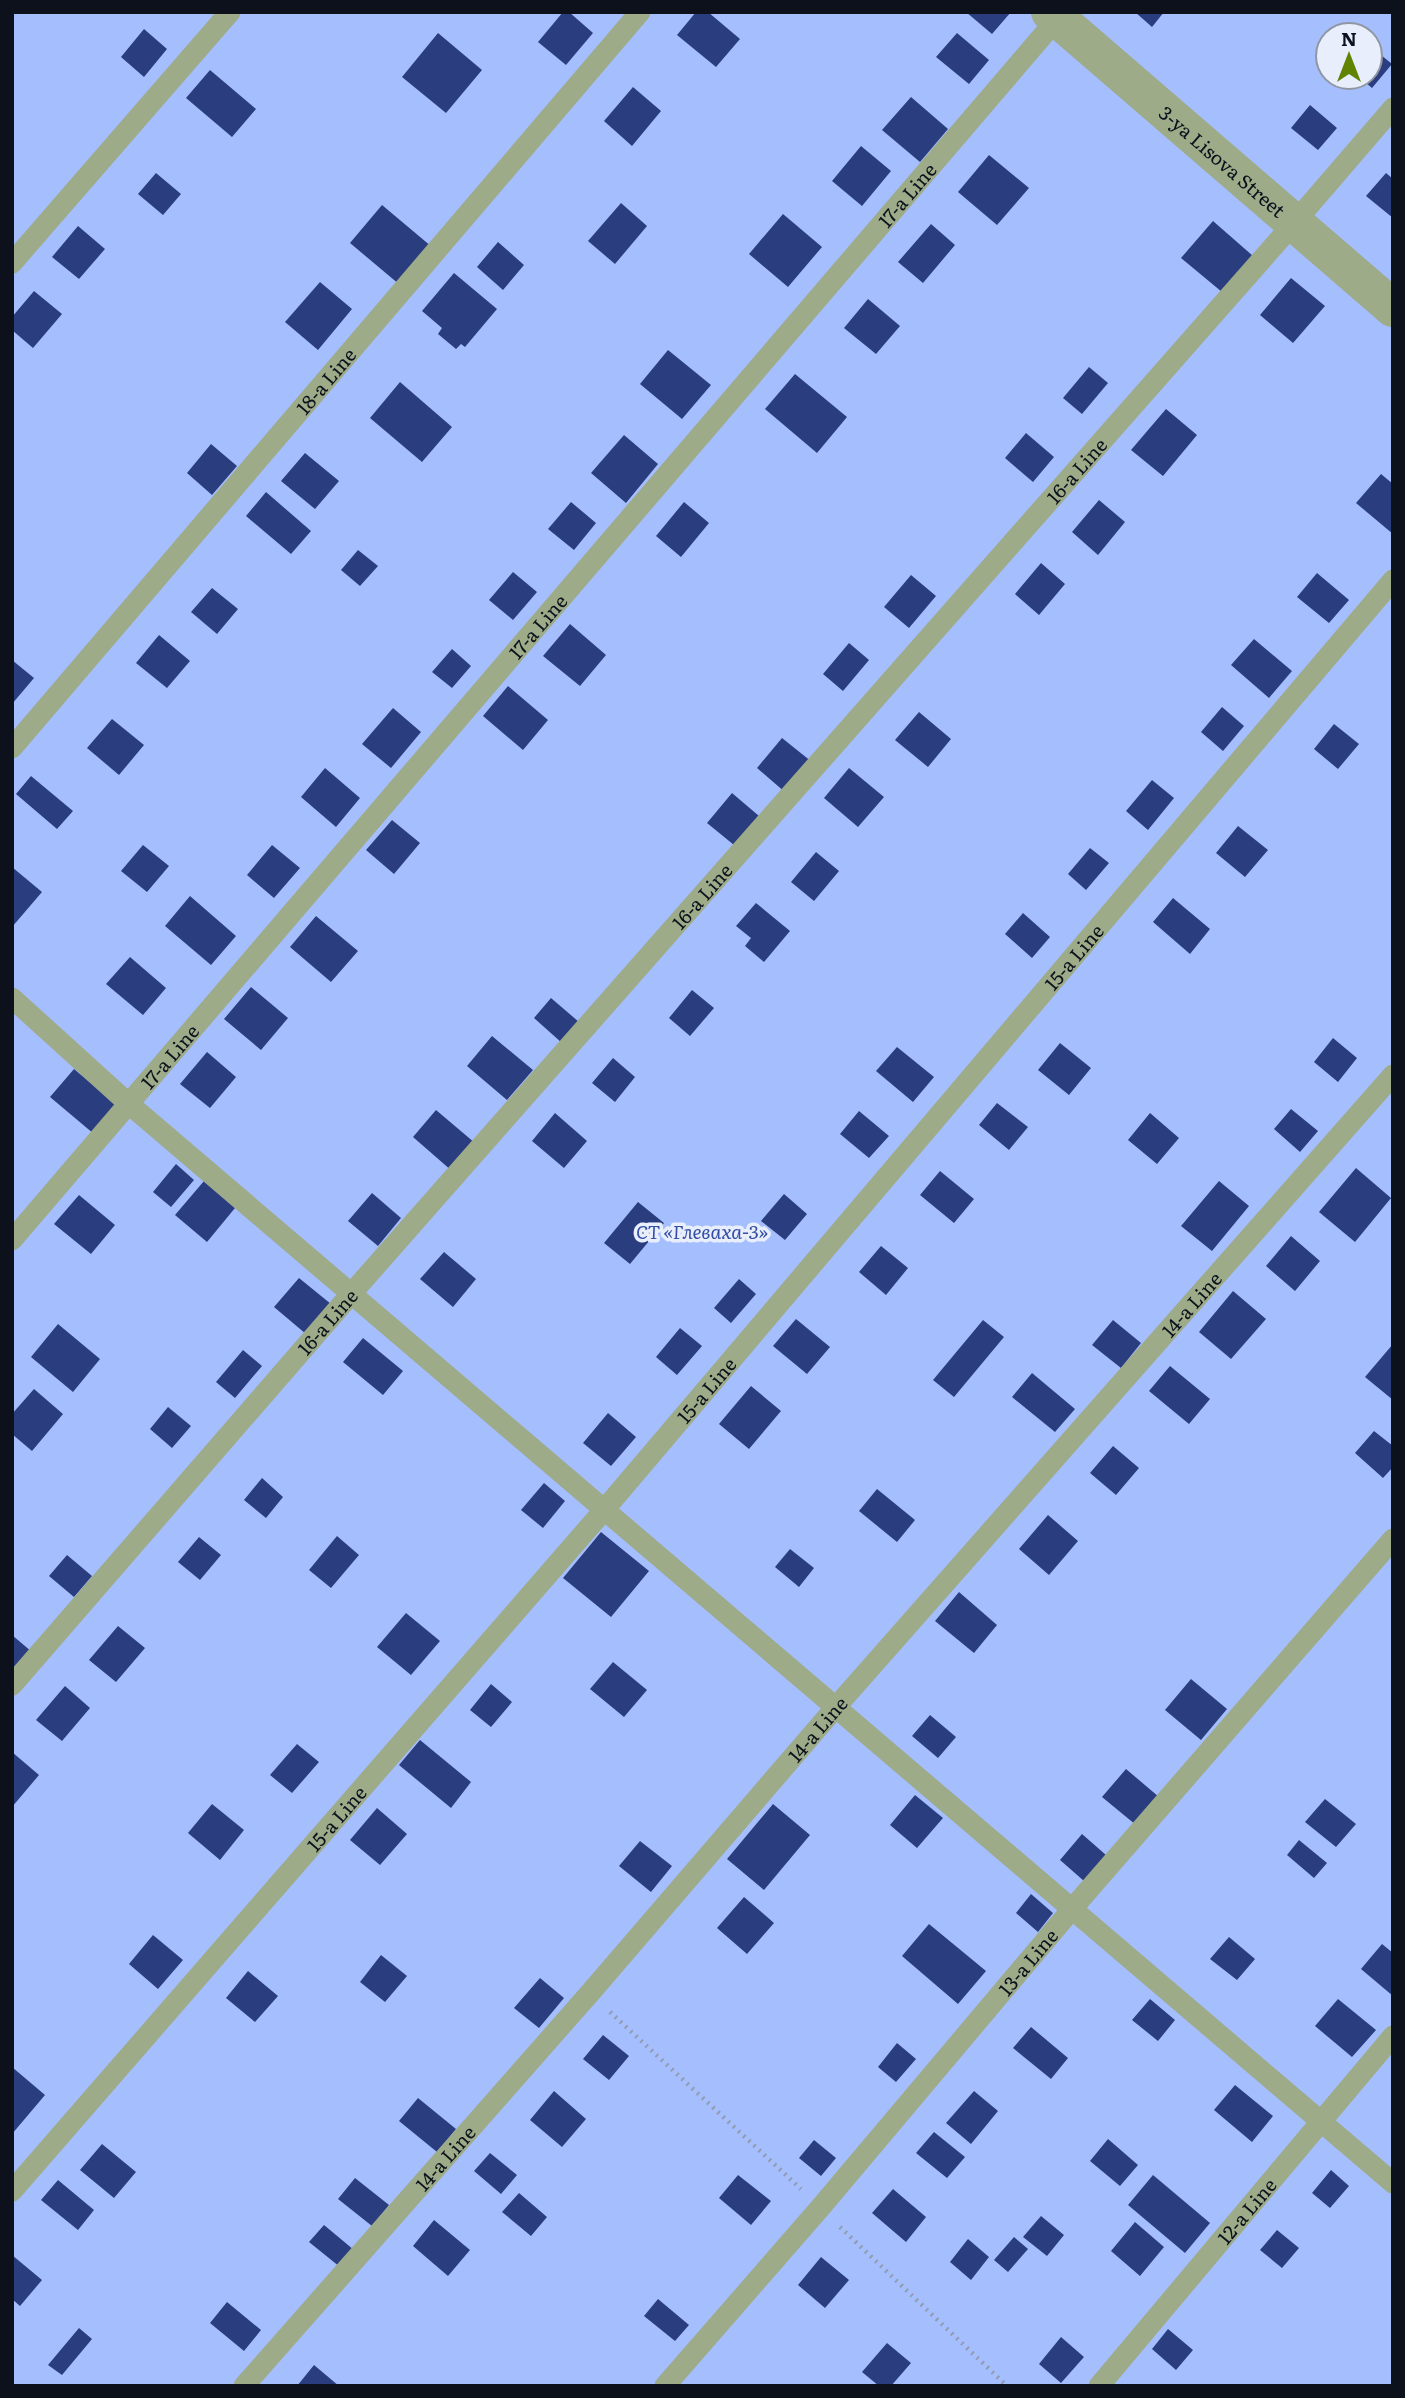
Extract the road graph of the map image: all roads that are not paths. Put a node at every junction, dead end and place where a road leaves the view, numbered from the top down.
1 (230, 12) edge
2 (640, 12) edge
3 (1057, 14) edge
4 (1393, 108) edge
5 (1294, 223) junction
6 (12, 263) edge
7 (1393, 308) edge
8 (1393, 580) edge
9 (12, 748) edge
10 (12, 998) edge
11 (1393, 1075) edge
12 (129, 1104) junction
13 (12, 1240) edge
14 (351, 1294) junction
15 (604, 1510) junction
16 (1393, 1539) edge
17 (12, 1685) edge
18 (835, 1708) junction
19 (1072, 1909) junction
20 (1393, 2036) edge
21 (1320, 2121) junction
22 (1393, 2183) edge
23 (12, 2191) edge
24 (244, 2386) edge
25 (664, 2386) edge
26 (1099, 2386) edge

1 - 6 lane
2 - 9 lane, 18-a Line
3 - 5 street, 3-ya Lisova Street
3 - 12 lane, 17-a Line
4 - 5 lane, 16-a Line
5 - 7 street, 3-ya Lisova Street
5 - 14 lane, 16-a Line
8 - 15 lane, 15-a Line
10 - 12 lane
11 - 18 lane, 14-a Line
12 - 13 lane, 17-a Line
12 - 14 lane
14 - 15 lane
14 - 17 lane, 16-a Line
15 - 18 lane
15 - 23 lane, 15-a Line
16 - 19 lane, 13-a Line
18 - 19 lane
18 - 24 lane, 14-a Line
19 - 21 lane
19 - 25 lane, 13-a Line
20 - 21 lane, 12-a Line
21 - 22 lane
21 - 26 lane, 12-a Line

